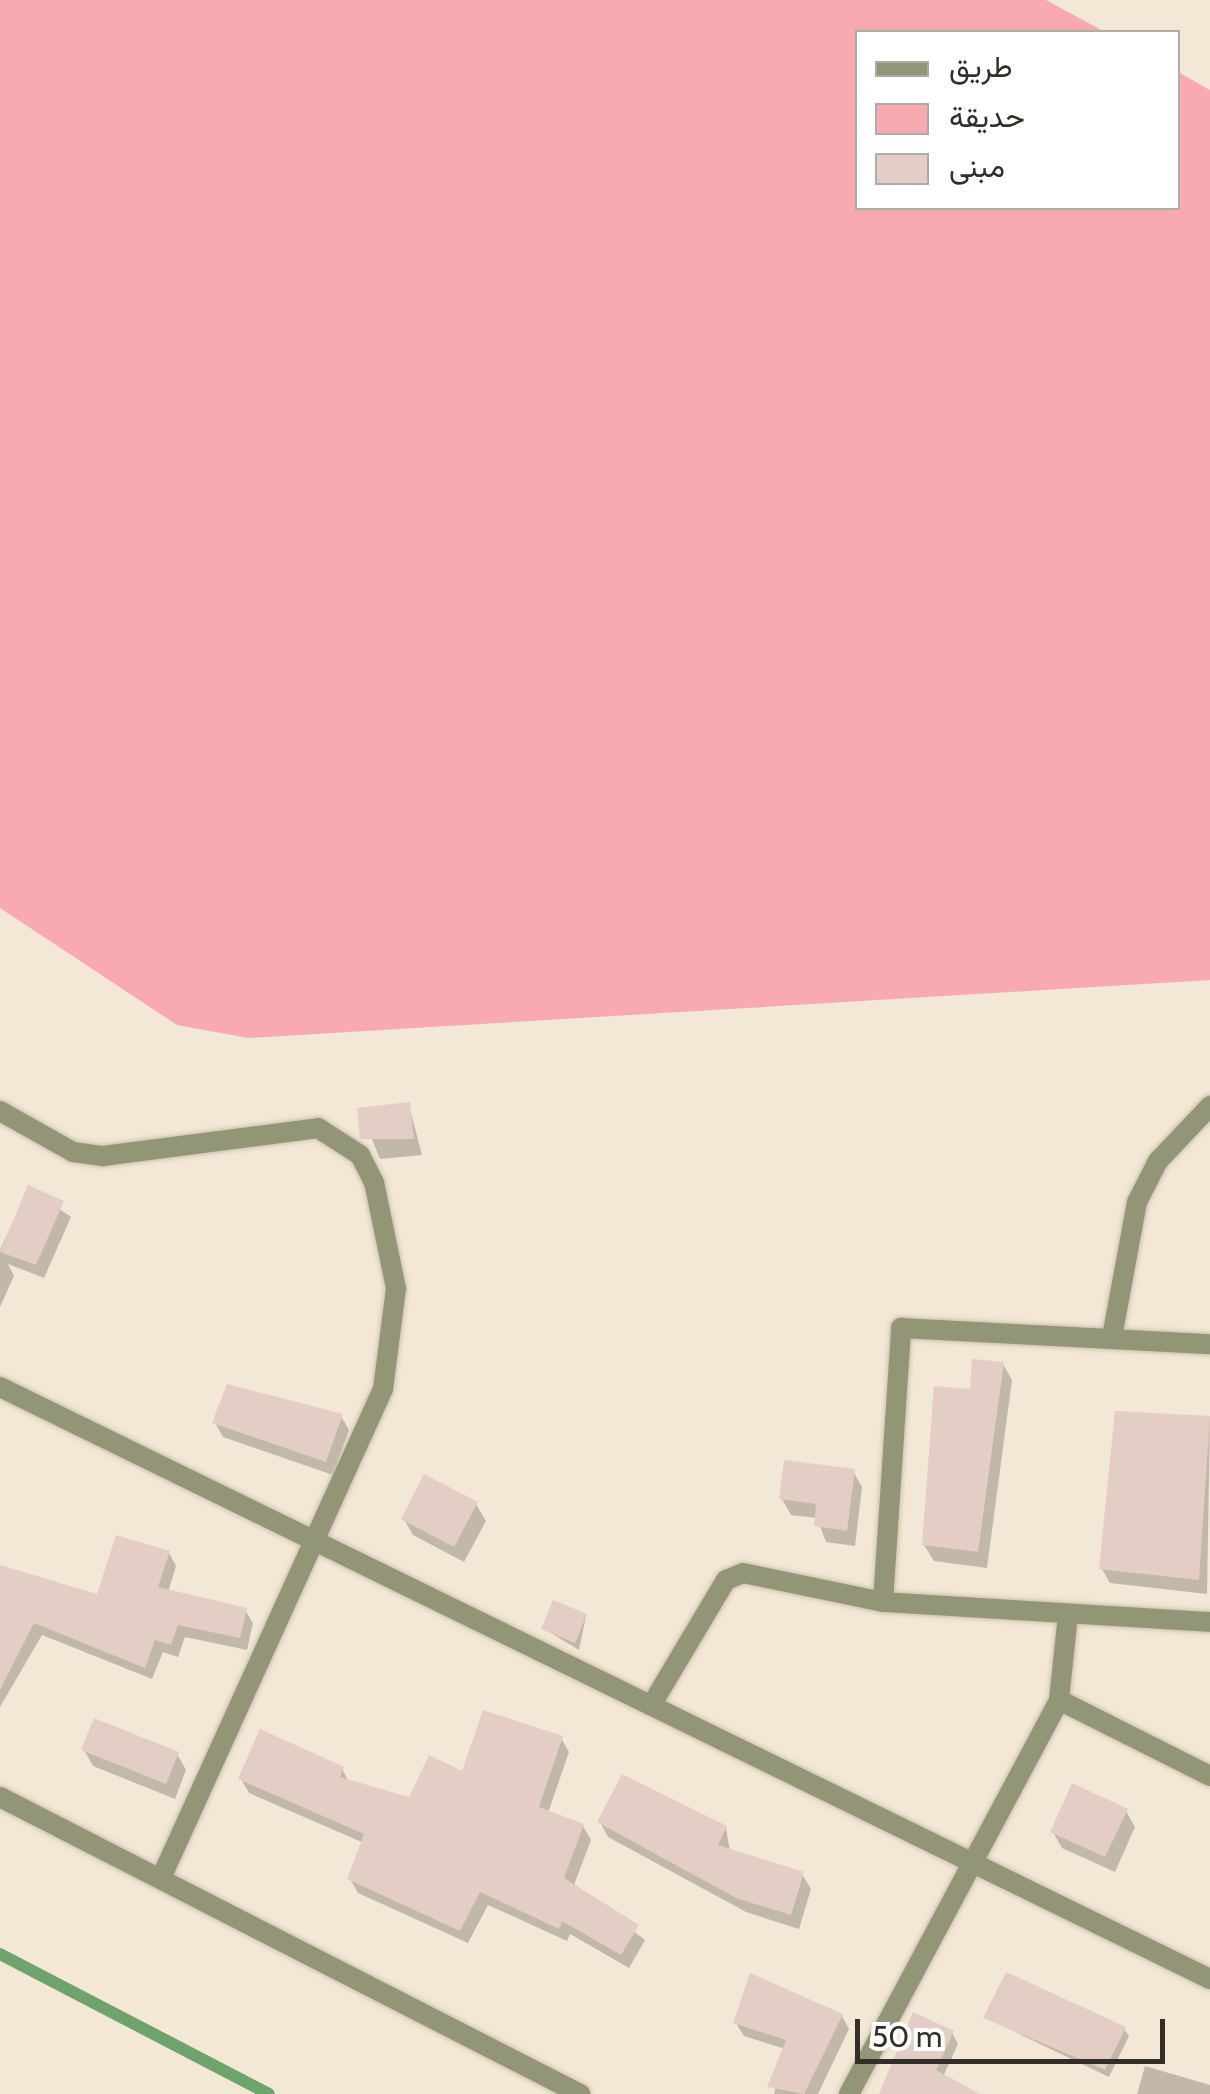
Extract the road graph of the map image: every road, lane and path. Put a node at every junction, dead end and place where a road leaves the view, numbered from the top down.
1 (1210, 1106) edge
2 (0, 1112) edge
3 (1112, 1337) junction
4 (1210, 1344) edge
5 (0, 1387) edge
6 (318, 1546) junction
7 (884, 1602) junction
8 (1068, 1614) junction
9 (1210, 1622) edge
10 (1059, 1700) junction
11 (652, 1704) junction
12 (1210, 1776) edge
13 (0, 1797) edge
14 (969, 1860) junction
15 (162, 1876) junction
16 (1210, 1979) edge
17 (580, 2094) edge
18 (850, 2094) edge

1 - 3 street
2 - 6 street
3 - 4 street
3 - 7 street
5 - 6 street
6 - 11 street
6 - 15 street
7 - 8 street
7 - 11 street
8 - 9 street
8 - 10 street
10 - 12 street
10 - 14 street
11 - 14 street
13 - 15 street
14 - 16 street
14 - 18 street
15 - 17 street

